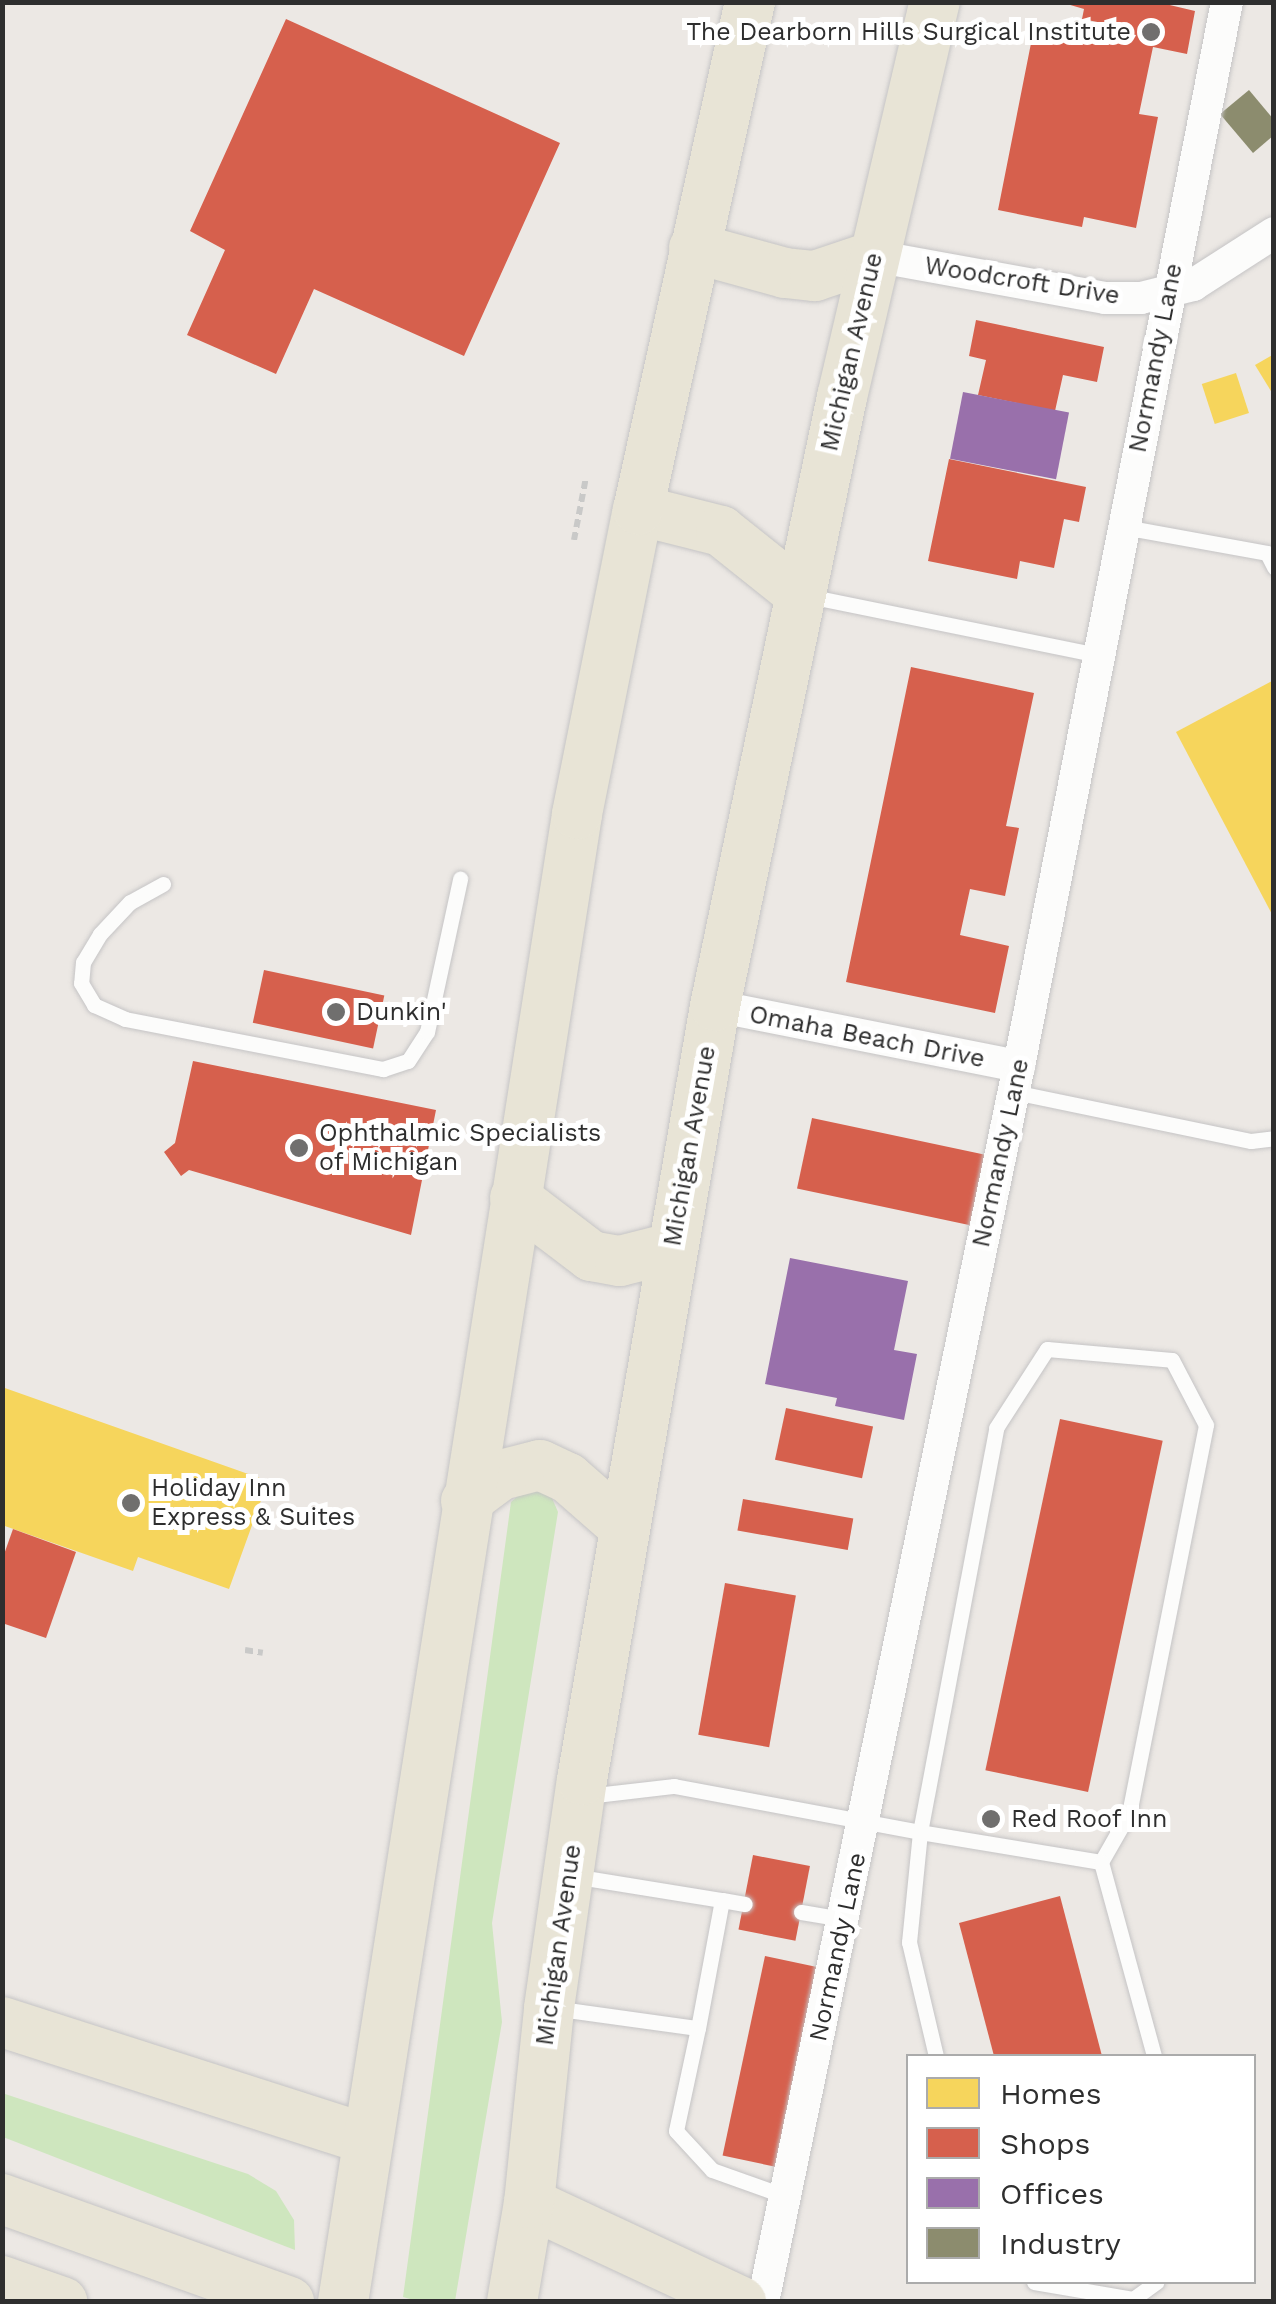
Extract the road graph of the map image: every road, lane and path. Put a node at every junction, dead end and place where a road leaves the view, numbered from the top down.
1 (750, 2) edge
2 (935, 2) edge
3 (1226, 2) edge
4 (1274, 233) edge
5 (694, 248) junction
6 (874, 256) junction
7 (1168, 293) junction
8 (586, 477) dead end
9 (638, 510) junction
10 (1123, 526) junction
11 (574, 540) dead end
12 (1274, 567) edge
13 (800, 594) junction
14 (1098, 656) junction
15 (460, 879) dead end
16 (163, 884) dead end
17 (715, 1006) junction
18 (1016, 1079) junction
19 (1274, 1138) edge
20 (515, 1198) junction
21 (671, 1248) junction
22 (466, 1502) junction
23 (624, 1527) junction
24 (245, 1650) dead end
25 (263, 1653) dead end
26 (580, 1796) junction
27 (864, 1824) junction
28 (920, 1832) junction
29 (1101, 1862) junction
30 (569, 1876) junction
31 (722, 1900) junction
32 (744, 1904) dead end
33 (801, 1912) dead end
34 (843, 1919) junction
35 (549, 2008) junction
36 (2, 2022) edge
37 (698, 2028) junction
38 (936, 2054) edge
39 (1153, 2054) edge
40 (366, 2140) junction
41 (788, 2197) junction
42 (2, 2199) edge
43 (529, 2203) junction
44 (2, 2281) edge
45 (1046, 2284) edge
46 (1153, 2284) edge
47 (512, 2299) edge
48 (62, 2302) edge
49 (289, 2302) edge
50 (343, 2302) edge
51 (742, 2302) edge
52 (763, 2302) edge

1 - 5 main road
2 - 6 main road, Michigan Avenue
3 - 7 street, Normandy Lane
4 - 7 street, Woodcroft Drive
5 - 6 main road
5 - 9 main road
6 - 7 street, Woodcroft Drive
6 - 13 main road, Michigan Avenue
7 - 10 street, Normandy Lane
8 - 11 path
9 - 13 main road
9 - 20 main road
10 - 12 lane
10 - 14 street, Normandy Lane
13 - 14 lane
13 - 17 main road, Michigan Avenue
14 - 18 street, Normandy Lane
15 - 16 lane
17 - 18 street, Omaha Beach Drive
17 - 21 main road, Michigan Avenue
18 - 19 lane
18 - 27 street, Normandy Lane
20 - 21 main road
20 - 22 main road
21 - 23 main road, Michigan Avenue
22 - 23 main road
22 - 40 main road
23 - 26 main road, Michigan Avenue
24 - 25 path
26 - 27 lane
26 - 30 main road, Michigan Avenue
27 - 28 lane
27 - 34 street, Normandy Lane
28 - 29 lane
28 - 29 lane
28 - 38 lane
29 - 39 lane
30 - 31 lane
30 - 35 main road, Michigan Avenue
31 - 32 lane
31 - 37 lane
33 - 34 lane
34 - 41 street, Normandy Lane
35 - 37 lane
35 - 43 main road, Michigan Avenue
36 - 40 main road
37 - 41 lane
40 - 50 main road
41 - 52 street, Normandy Lane
42 - 49 main road
43 - 47 main road, Michigan Avenue
43 - 51 main road
44 - 48 main road
45 - 46 lane

